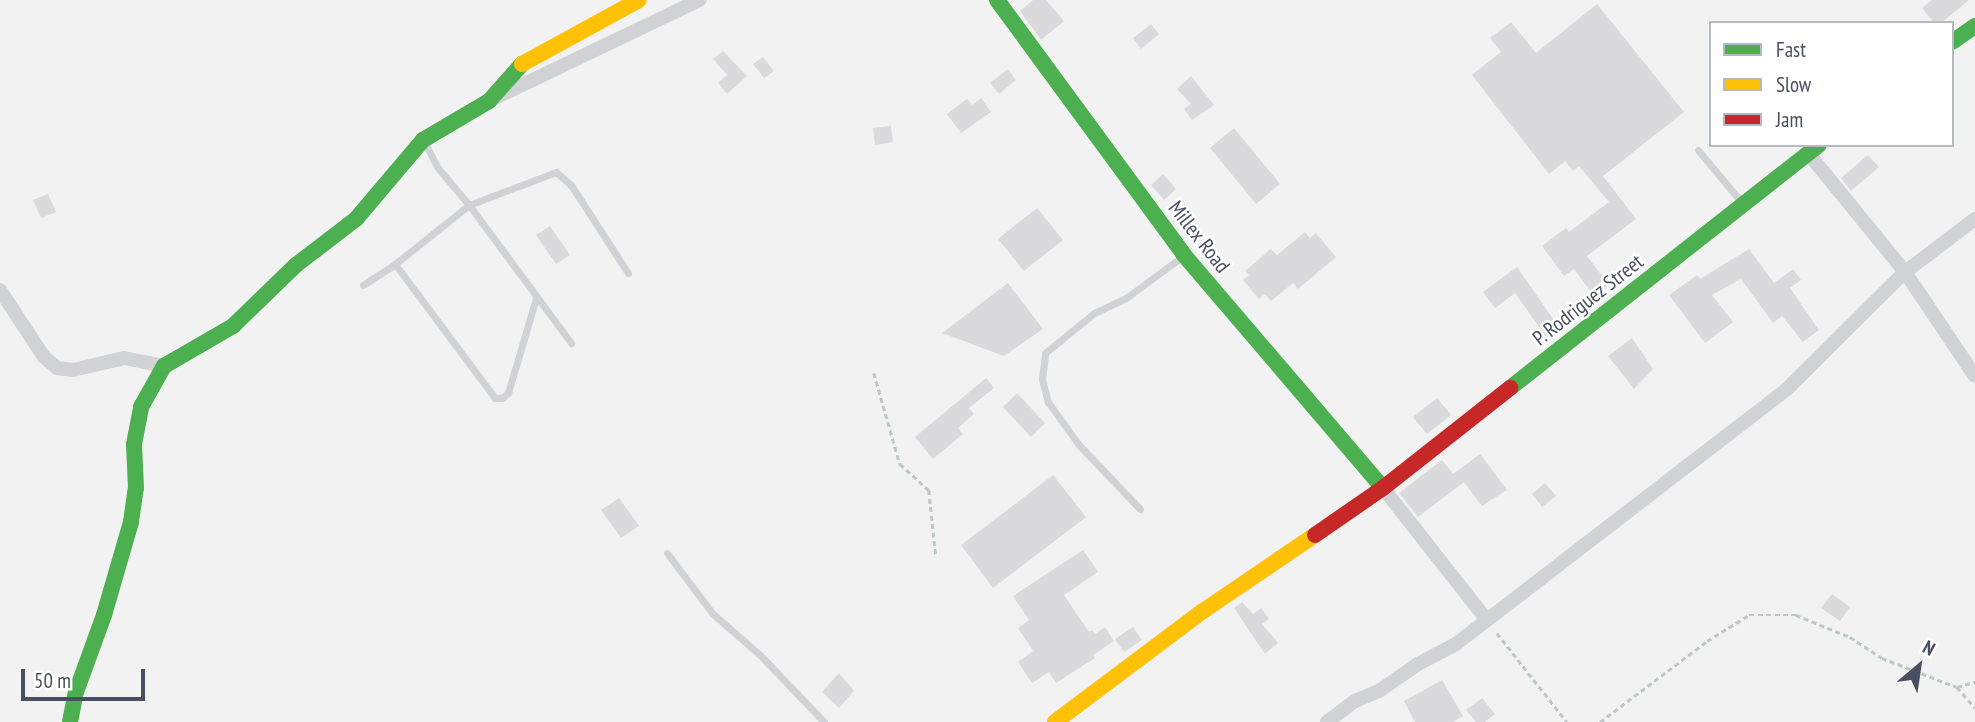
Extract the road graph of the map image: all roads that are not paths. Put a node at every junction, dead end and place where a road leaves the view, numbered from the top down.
1 (639, 0) edge
2 (700, 0) edge
3 (997, 0) edge
4 (1975, 26) edge
5 (1954, 41) edge
6 (489, 101) junction
7 (423, 139) junction
8 (1814, 149) edge
9 (1698, 150) dead end
10 (469, 205) junction
11 (1743, 205) junction
12 (1975, 219) edge
13 (1184, 255) junction
14 (395, 264) junction
15 (1905, 272) junction
16 (628, 273) dead end
17 (363, 285) dead end
18 (0, 290) edge
19 (536, 298) junction
20 (571, 342) dead end
21 (164, 366) junction
22 (1975, 376) edge
23 (1383, 488) junction
24 (1140, 509) dead end
25 (667, 553) dead end
26 (1486, 619) junction
27 (70, 722) edge
28 (824, 722) edge
29 (1055, 722) edge
30 (1327, 722) edge

1 - 6 street
2 - 6 street
3 - 13 street, Millex Road
4 - 5 street
6 - 7 street
7 - 10 lane
7 - 21 street
8 - 11 street, P. Rodriguez Street
8 - 15 street
9 - 11 lane
10 - 14 lane
10 - 16 lane
10 - 19 lane
11 - 23 street, P. Rodriguez Street
12 - 15 street
13 - 23 street, Millex Road
13 - 24 lane
14 - 17 lane
14 - 19 lane
15 - 22 street
15 - 26 street
18 - 21 street
19 - 20 lane
21 - 27 street
23 - 26 street
23 - 29 street, P. Rodriguez Street
25 - 28 lane
26 - 30 street

